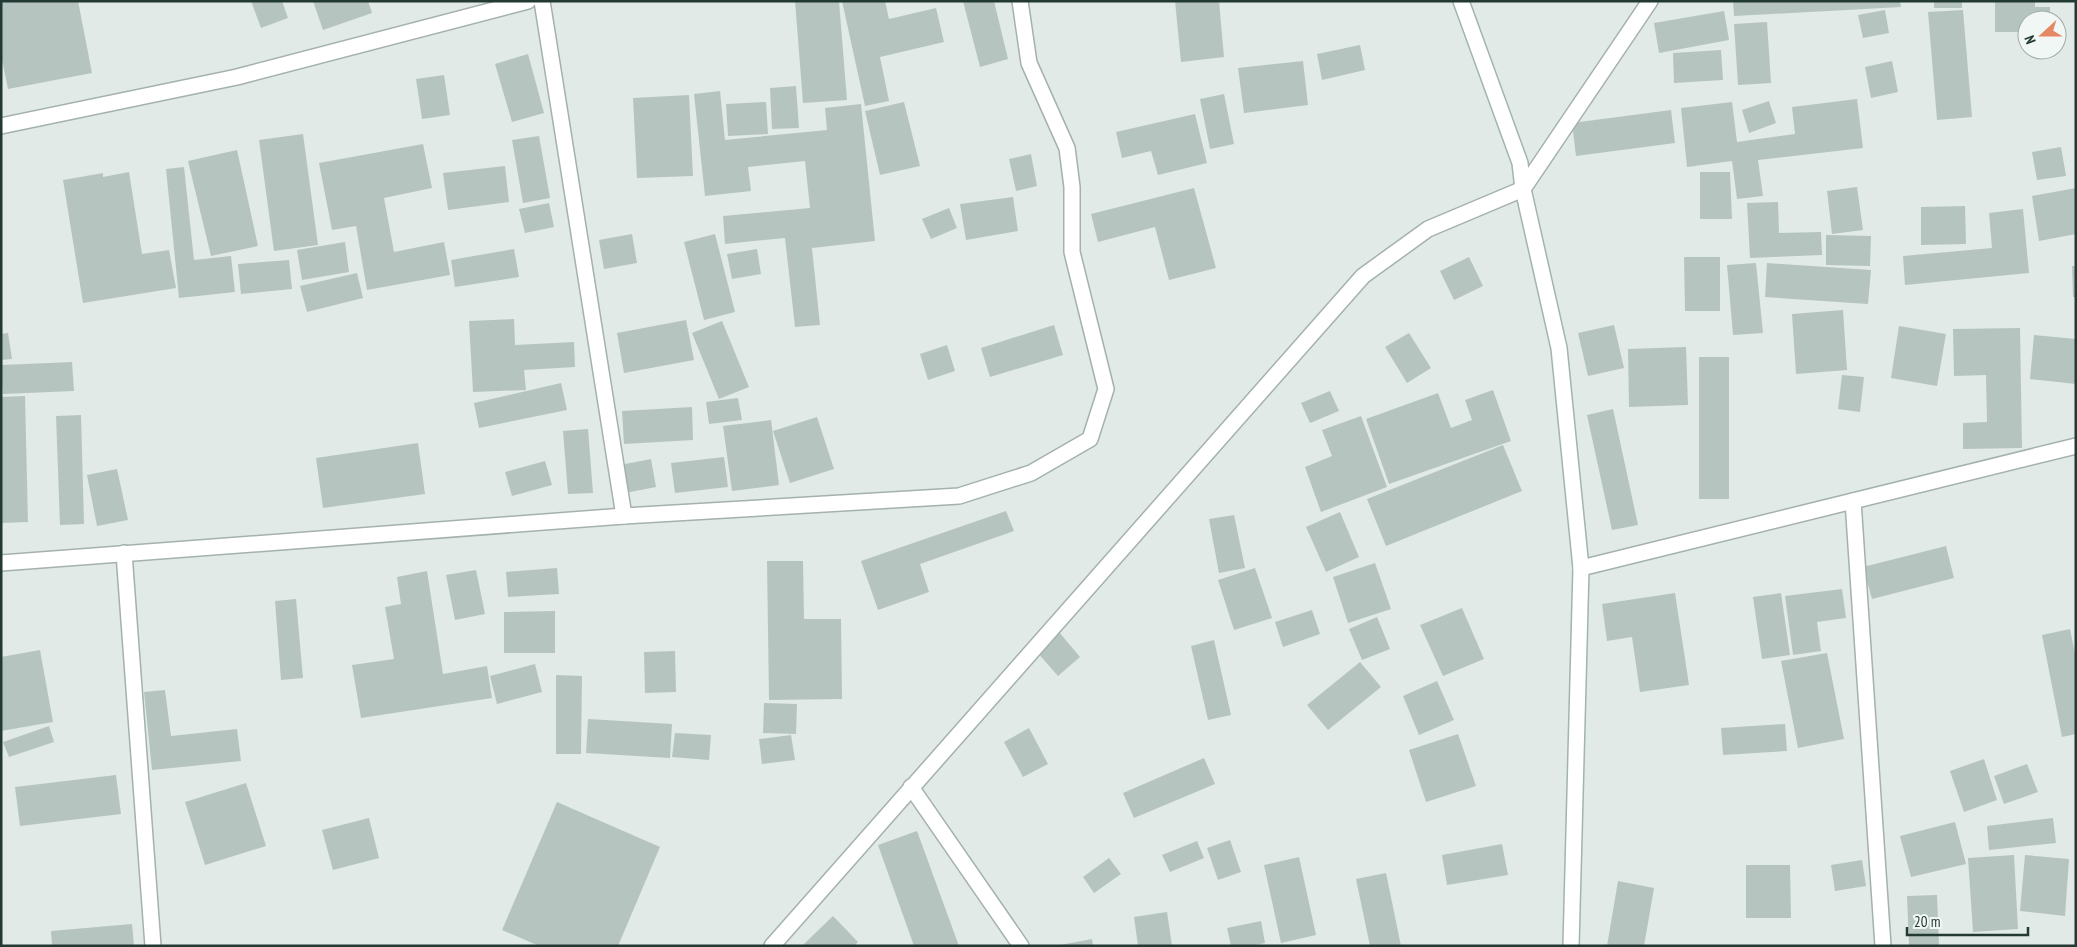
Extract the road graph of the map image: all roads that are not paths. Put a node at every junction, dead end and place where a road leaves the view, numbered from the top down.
1 (528, 1) edge
2 (542, 1) edge
3 (1020, 1) edge
4 (1461, 1) edge
5 (1650, 1) edge
6 (1, 126) edge
7 (1523, 189) junction
8 (2076, 446) edge
9 (1853, 501) junction
10 (624, 516) junction
11 (124, 553) junction
12 (1, 562) edge
13 (1582, 568) junction
14 (912, 787) junction
15 (153, 946) edge
16 (772, 946) edge
17 (1021, 946) edge
18 (1571, 946) edge
19 (1883, 946) edge

1 - 6 street
2 - 10 street
3 - 10 street
4 - 7 street
5 - 7 street
7 - 13 street
7 - 14 street
8 - 9 street
9 - 13 street
9 - 19 street
10 - 11 street
11 - 12 street
11 - 15 street
13 - 18 street
14 - 16 street
14 - 17 street

